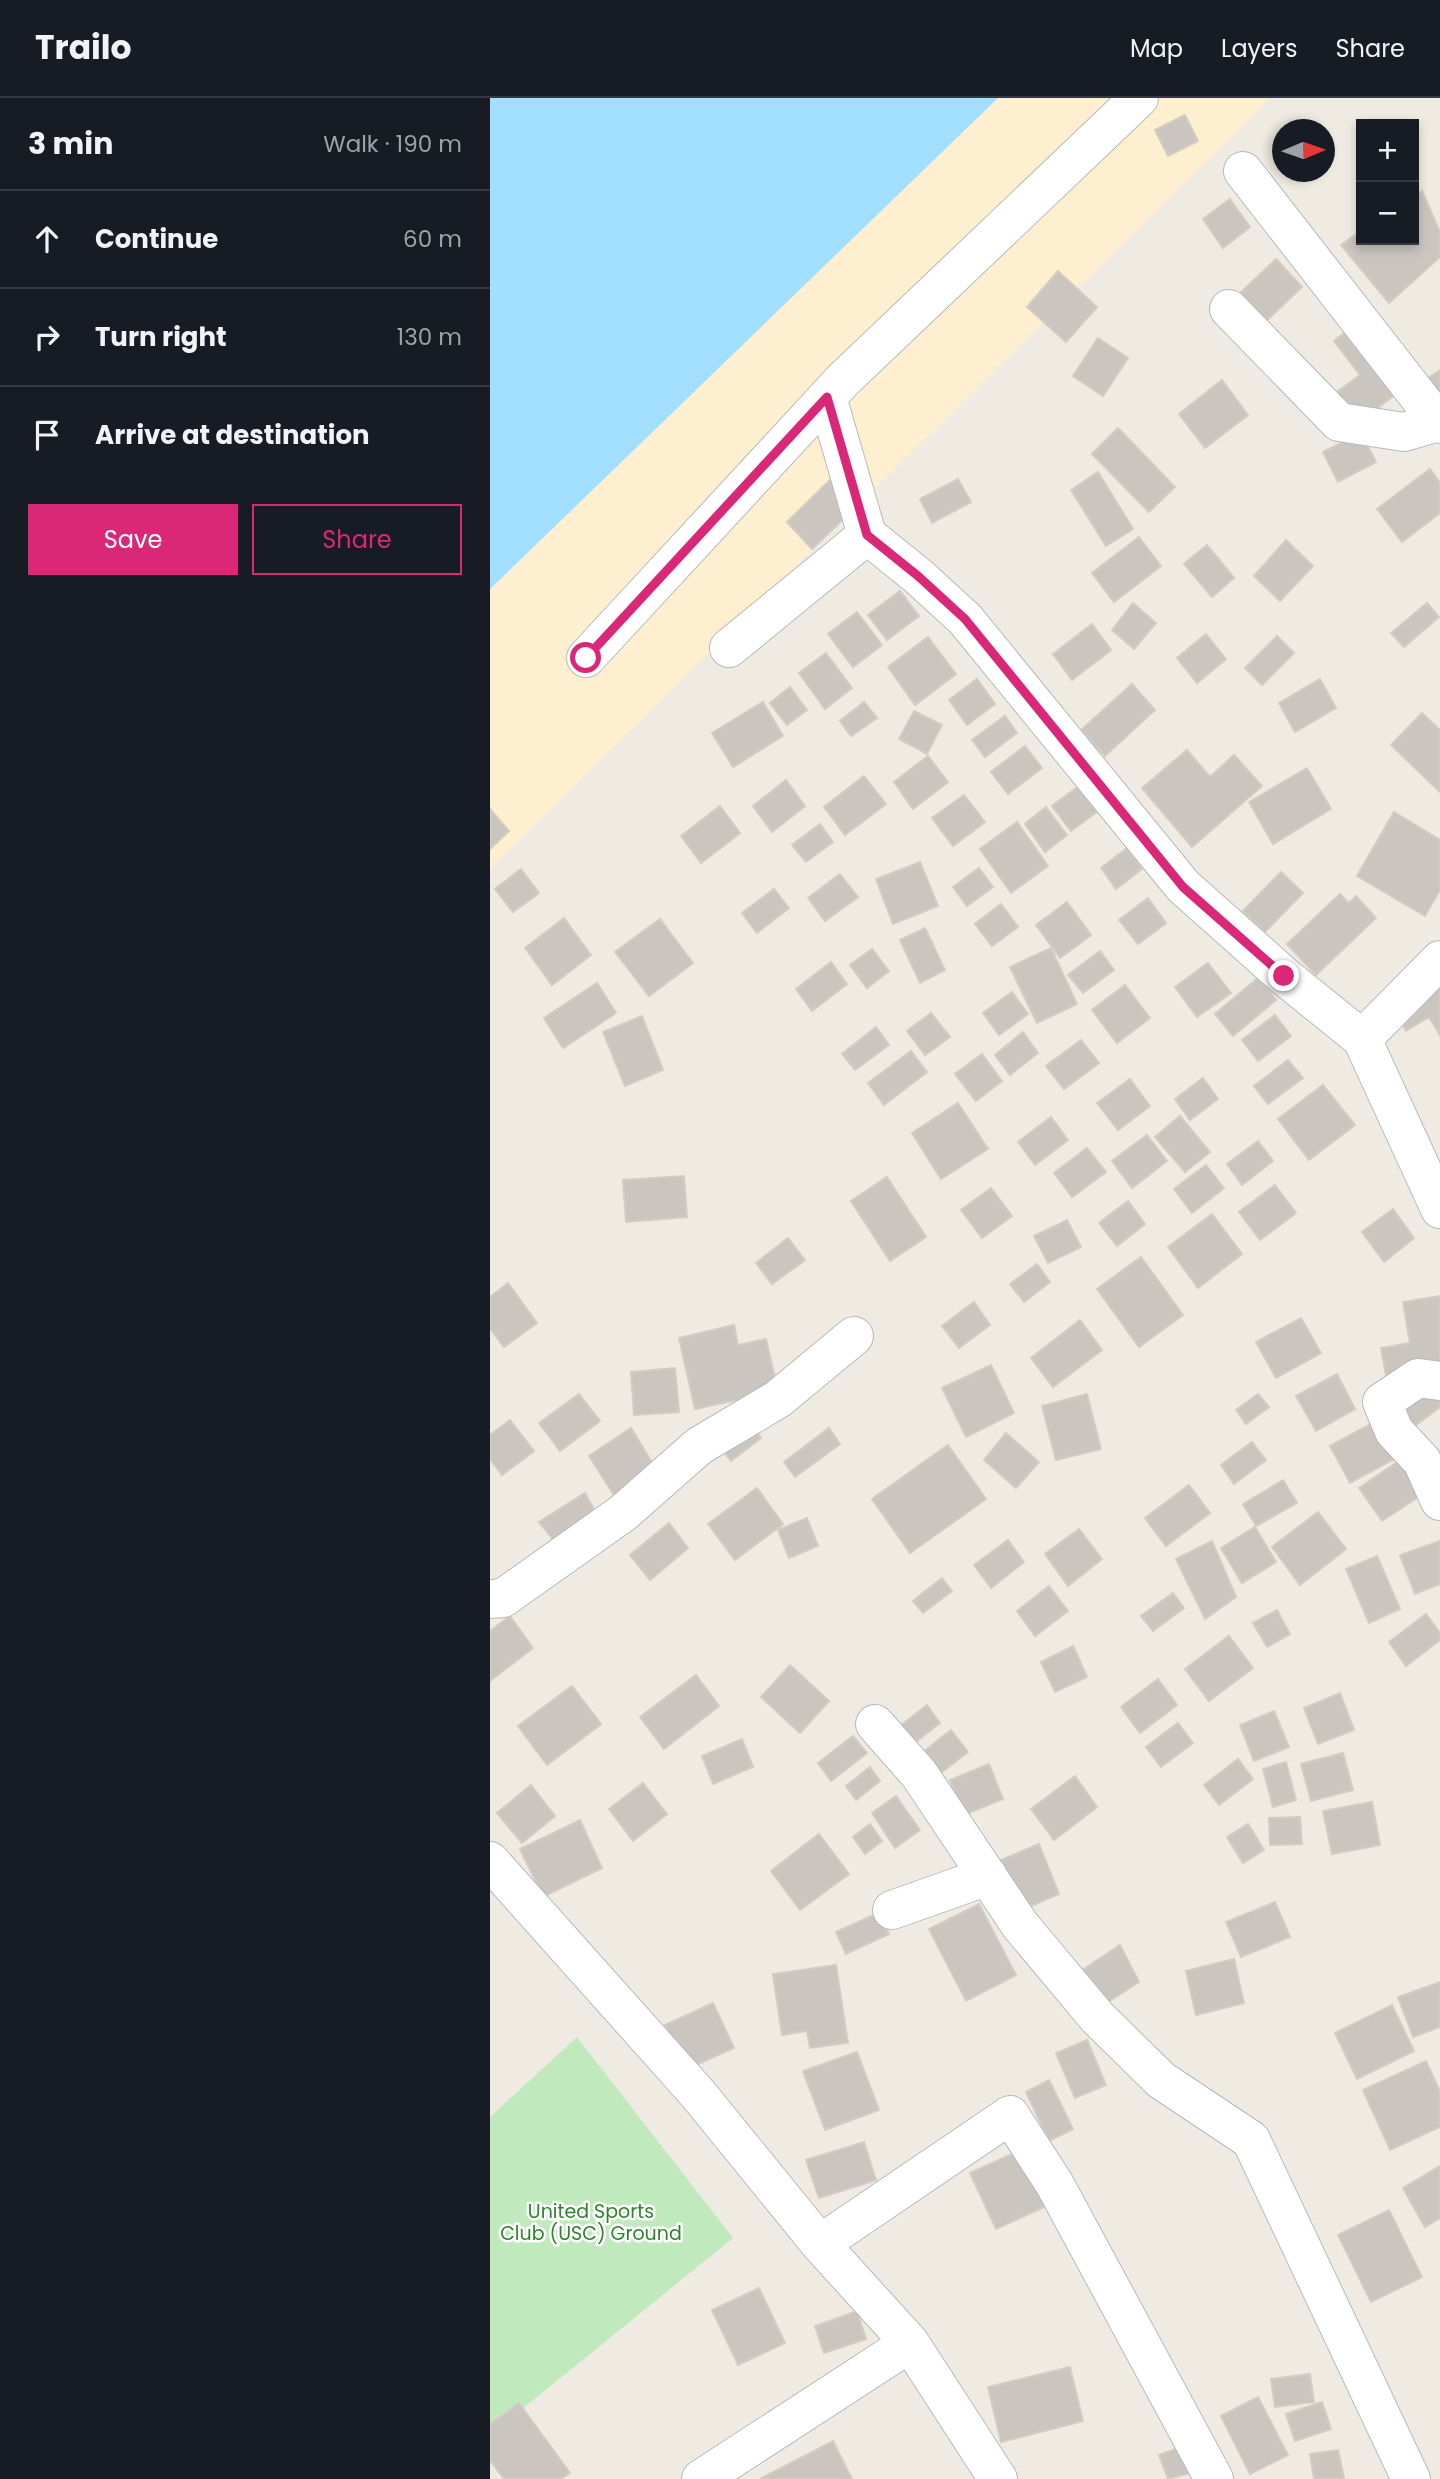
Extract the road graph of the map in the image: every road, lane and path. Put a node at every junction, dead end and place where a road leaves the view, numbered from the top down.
1 (1139, 98) edge
2 (1243, 171) dead end
3 (1229, 309) dead end
4 (827, 397) junction
5 (1439, 423) edge
6 (867, 535) junction
7 (729, 648) dead end
8 (586, 658) dead end
9 (1440, 960) edge
10 (1362, 1039) junction
11 (1440, 1209) edge
12 (854, 1336) dead end
13 (1440, 1381) edge
14 (1440, 1501) edge
15 (490, 1599) edge
16 (875, 1724) dead end
17 (493, 1871) edge
18 (988, 1876) junction
19 (892, 1910) dead end
20 (820, 2244) junction
21 (910, 2343) junction
22 (701, 2479) edge
23 (998, 2479) edge
24 (1214, 2479) edge
25 (1411, 2479) edge

1 - 4 street
2 - 5 street
3 - 5 street
4 - 6 street
4 - 8 street
6 - 7 street
6 - 10 street
9 - 10 street
10 - 11 street
12 - 15 street
13 - 14 street
16 - 18 street
17 - 20 street
18 - 19 street
18 - 25 street
20 - 21 street
20 - 24 street
21 - 22 street
21 - 23 street

